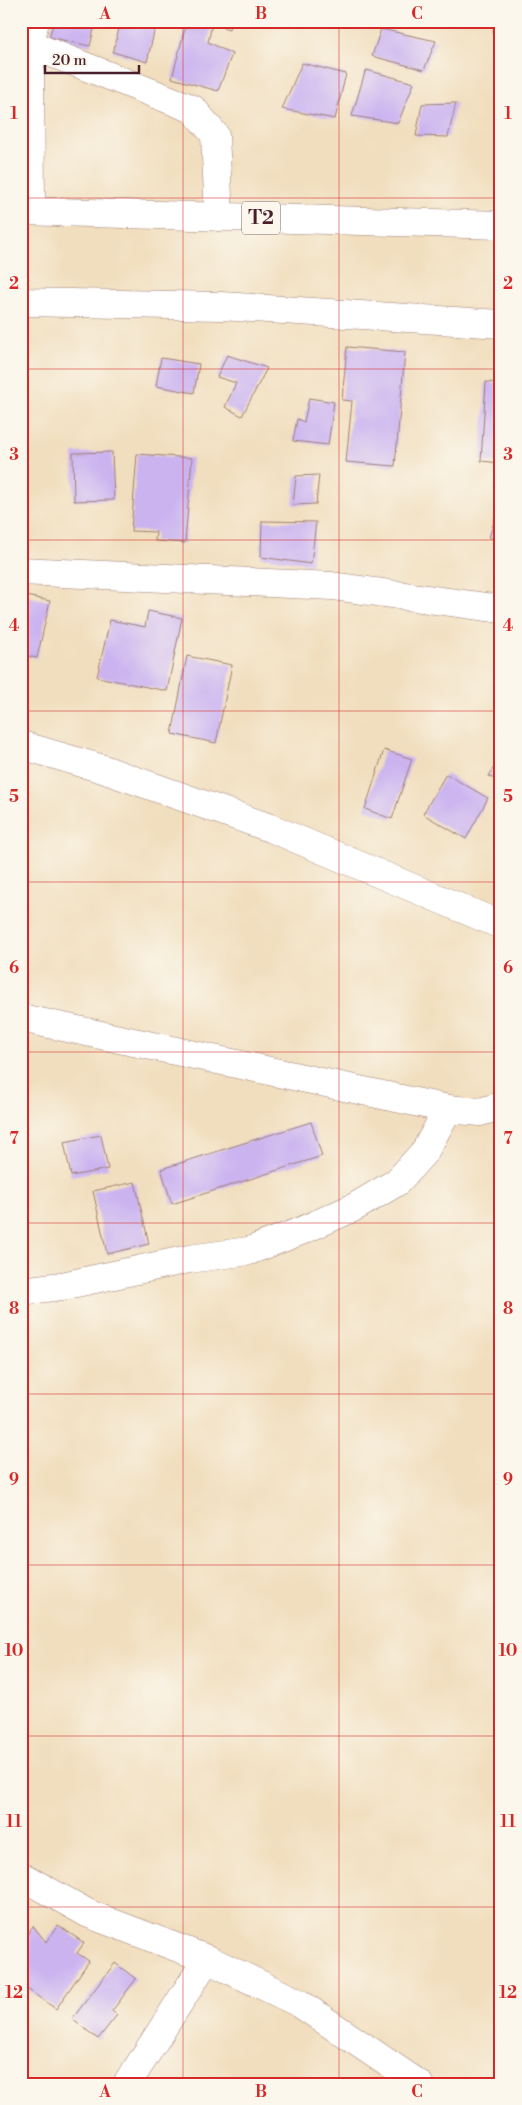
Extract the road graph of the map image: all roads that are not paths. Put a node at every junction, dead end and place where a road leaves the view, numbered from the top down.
1 (29, 35) edge
2 (26, 211) edge
3 (219, 217) junction
4 (501, 226) edge
5 (21, 302) edge
6 (501, 324) edge
7 (21, 571) edge
8 (501, 608) edge
9 (21, 745) edge
10 (501, 924) edge
11 (21, 1018) edge
12 (501, 1106) edge
13 (448, 1109) junction
14 (21, 1291) edge
15 (21, 1876) edge
16 (207, 1959) junction
17 (127, 2084) edge
18 (419, 2084) edge

1 - 2 main road
1 - 3 main road
2 - 3 main road, T2
3 - 4 main road, T2
5 - 6 main road
7 - 8 main road
9 - 10 main road
11 - 13 main road
12 - 13 main road
13 - 14 main road
15 - 16 main road
16 - 17 main road
16 - 18 main road

